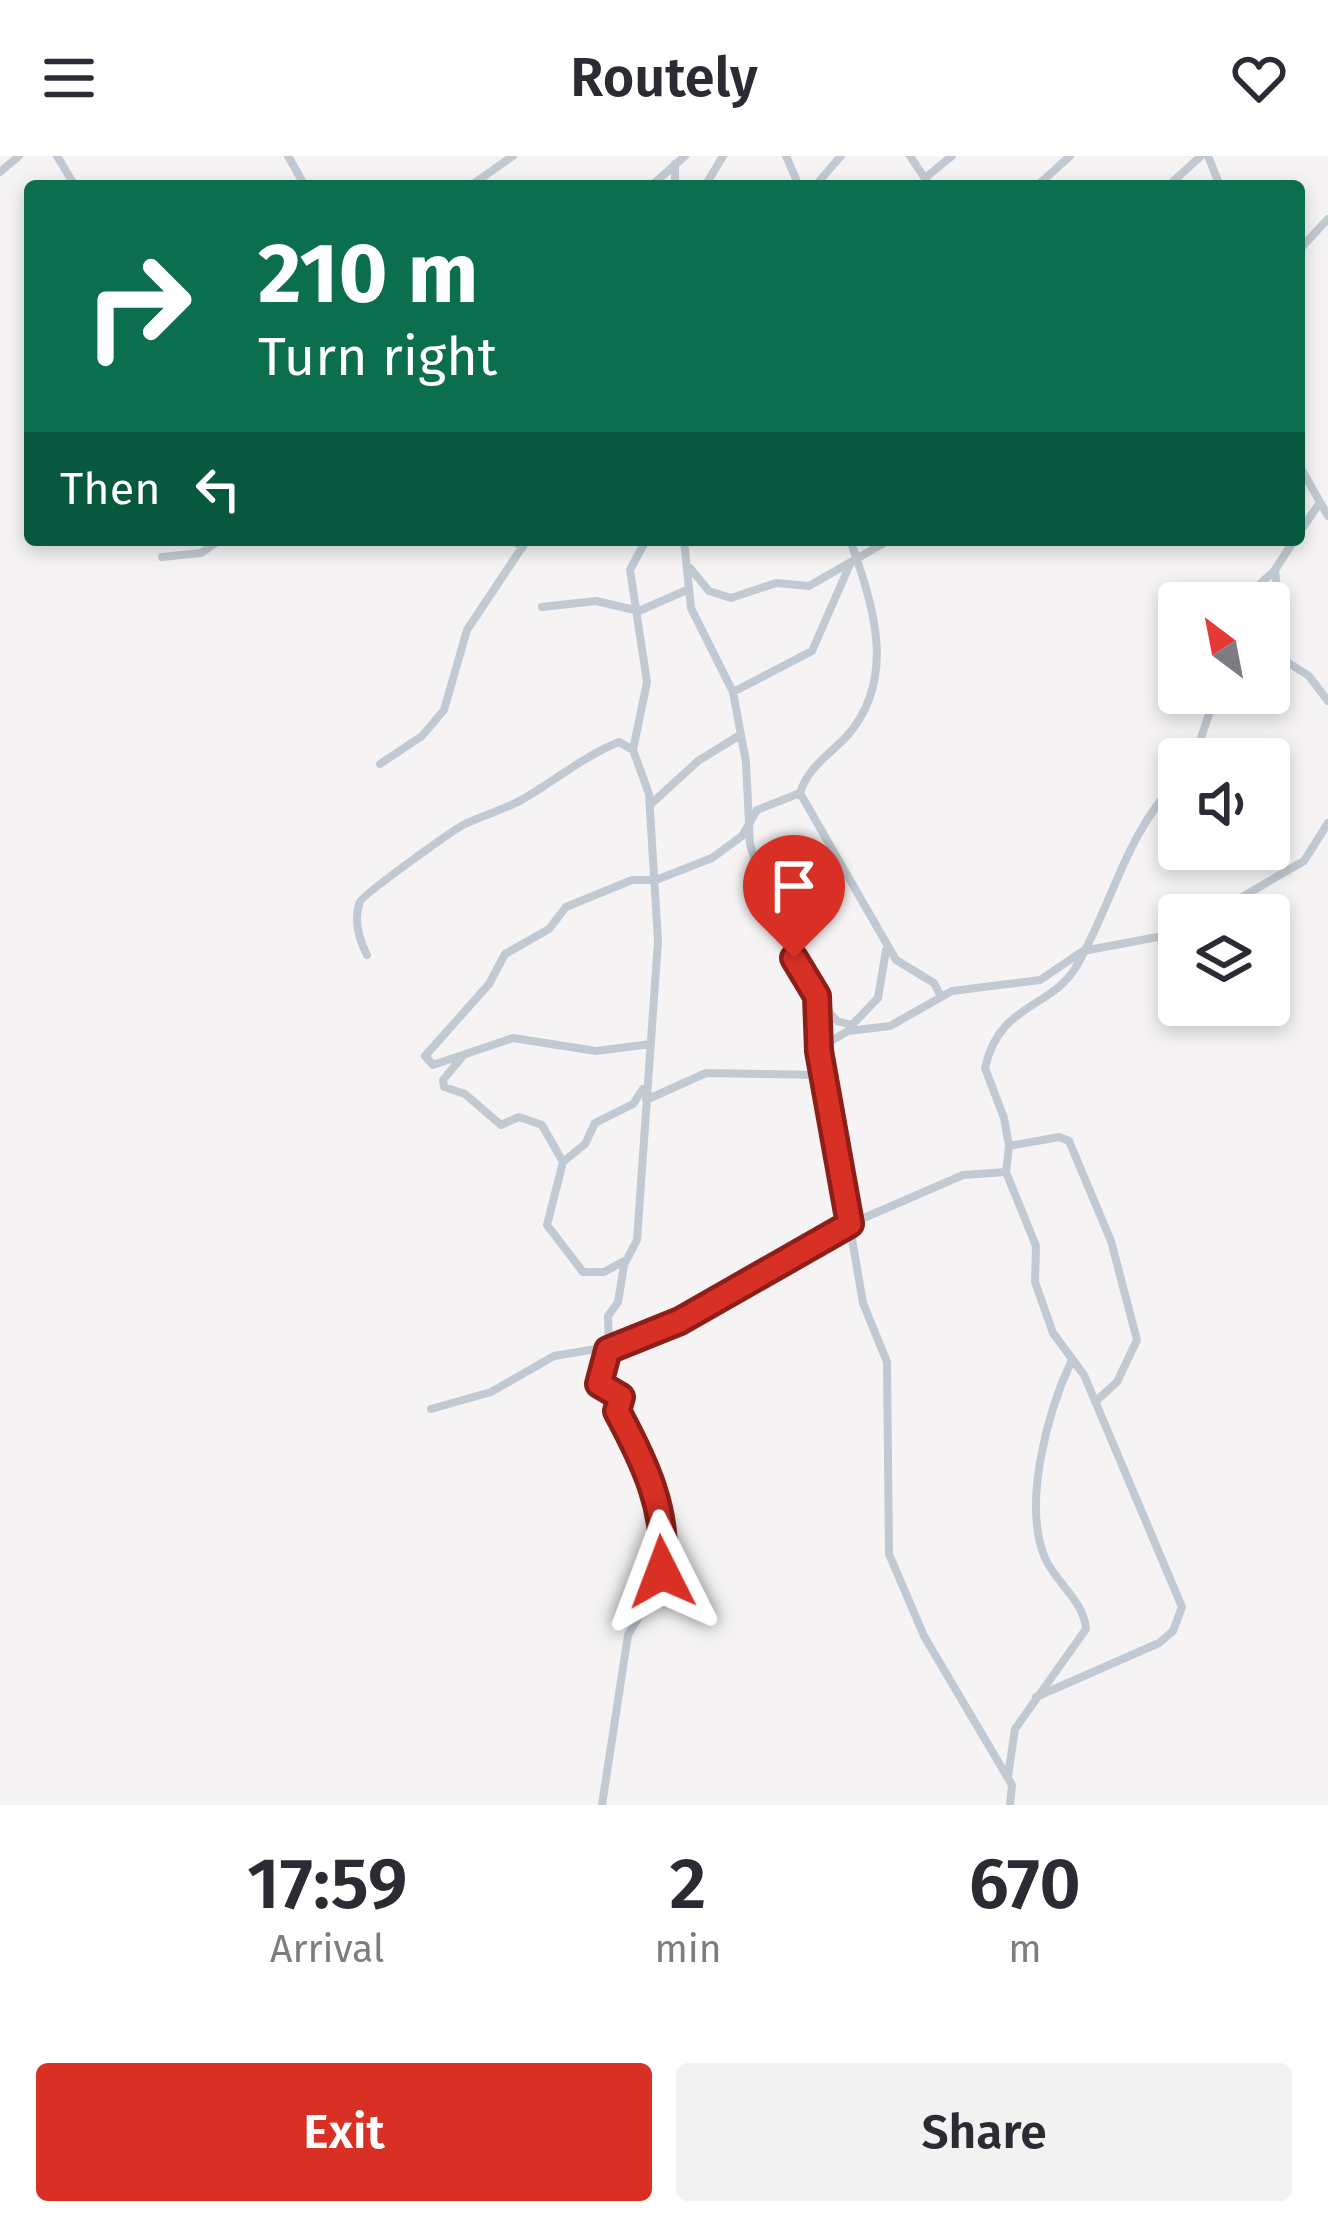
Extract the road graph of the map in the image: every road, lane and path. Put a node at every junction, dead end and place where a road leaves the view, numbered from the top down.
1 (19, 156) edge
2 (513, 156) edge
3 (682, 156) edge
4 (841, 156) edge
5 (952, 156) edge
6 (1070, 156) edge
7 (1205, 156) edge
8 (674, 166) junction
9 (0, 172) edge
10 (479, 180) edge
11 (658, 180) edge
12 (675, 180) edge
13 (820, 180) edge
14 (929, 180) edge
15 (1043, 180) edge
16 (1175, 180) edge
17 (1328, 220) edge
18 (1305, 244) edge
19 (1305, 477) edge
20 (1319, 504) junction
21 (1328, 516) edge
22 (1305, 525) edge
23 (211, 546) edge
24 (524, 546) edge
25 (643, 546) edge
26 (685, 546) edge
27 (851, 546) edge
28 (879, 546) edge
29 (1291, 546) edge
30 (162, 557) dead end
31 (854, 561) junction
32 (689, 567) junction
33 (1275, 570) junction
34 (1262, 582) edge
35 (689, 589) junction
36 (542, 607) dead end
37 (639, 610) junction
38 (733, 692) junction
39 (1328, 701) edge
40 (740, 735) junction
41 (719, 748) junction
42 (633, 750) junction
43 (746, 762) junction
44 (380, 764) dead end
45 (800, 793) junction
46 (650, 805) junction
47 (1158, 806) edge
48 (749, 821) junction
49 (1328, 823) edge
50 (656, 880) junction
51 (1247, 894) edge
52 (1158, 937) edge
53 (886, 946) junction
54 (1083, 951) junction
55 (368, 956) dead end
56 (817, 996) junction
57 (941, 997) junction
58 (850, 1028) junction
59 (652, 1044) junction
60 (819, 1048) junction
61 (462, 1056) junction
62 (823, 1076) junction
63 (645, 1086) junction
64 (646, 1100) junction
65 (1010, 1146) junction
66 (563, 1162) junction
67 (1006, 1172) junction
68 (850, 1224) junction
69 (627, 1259) junction
70 (608, 1350) junction
71 (1070, 1361) junction
72 (1095, 1402) junction
73 (431, 1409) dead end
74 (1036, 1697) junction
75 (1008, 1777) junction
76 (602, 1805) edge
77 (1010, 1805) edge

1 - 9 street
2 - 10 street
3 - 8 street
4 - 13 street
5 - 14 street
6 - 15 street
7 - 16 street
8 - 11 street
8 - 12 street
17 - 18 street
19 - 20 street
20 - 21 street
20 - 22 street
23 - 30 street
24 - 44 street
25 - 37 street
26 - 32 street
27 - 31 street
28 - 31 street
29 - 33 street
31 - 32 street
31 - 38 street
31 - 45 street
32 - 35 street
33 - 34 street
33 - 39 street
35 - 37 street
35 - 38 street
36 - 37 street
37 - 42 street
38 - 40 street
40 - 41 street
40 - 43 street
41 - 43 street
41 - 46 street
42 - 46 street
42 - 55 street
43 - 48 street
45 - 48 street
45 - 53 street
46 - 50 street
47 - 54 street
48 - 50 street
48 - 56 street
49 - 51 street
50 - 59 street
50 - 61 street
52 - 54 street
53 - 57 street
53 - 58 street
54 - 57 street
54 - 65 street
56 - 58 street
56 - 60 street
57 - 58 street
58 - 60 street
59 - 61 street
59 - 63 street
60 - 62 street
61 - 66 street
62 - 64 street
62 - 68 street
63 - 64 street
63 - 66 street
64 - 69 street
65 - 67 street
65 - 72 street
66 - 69 street
67 - 68 street
67 - 71 street
68 - 70 street
68 - 75 street
69 - 70 street
70 - 73 street
70 - 76 street
71 - 72 street
71 - 74 street
72 - 74 street
74 - 75 street
75 - 77 street

